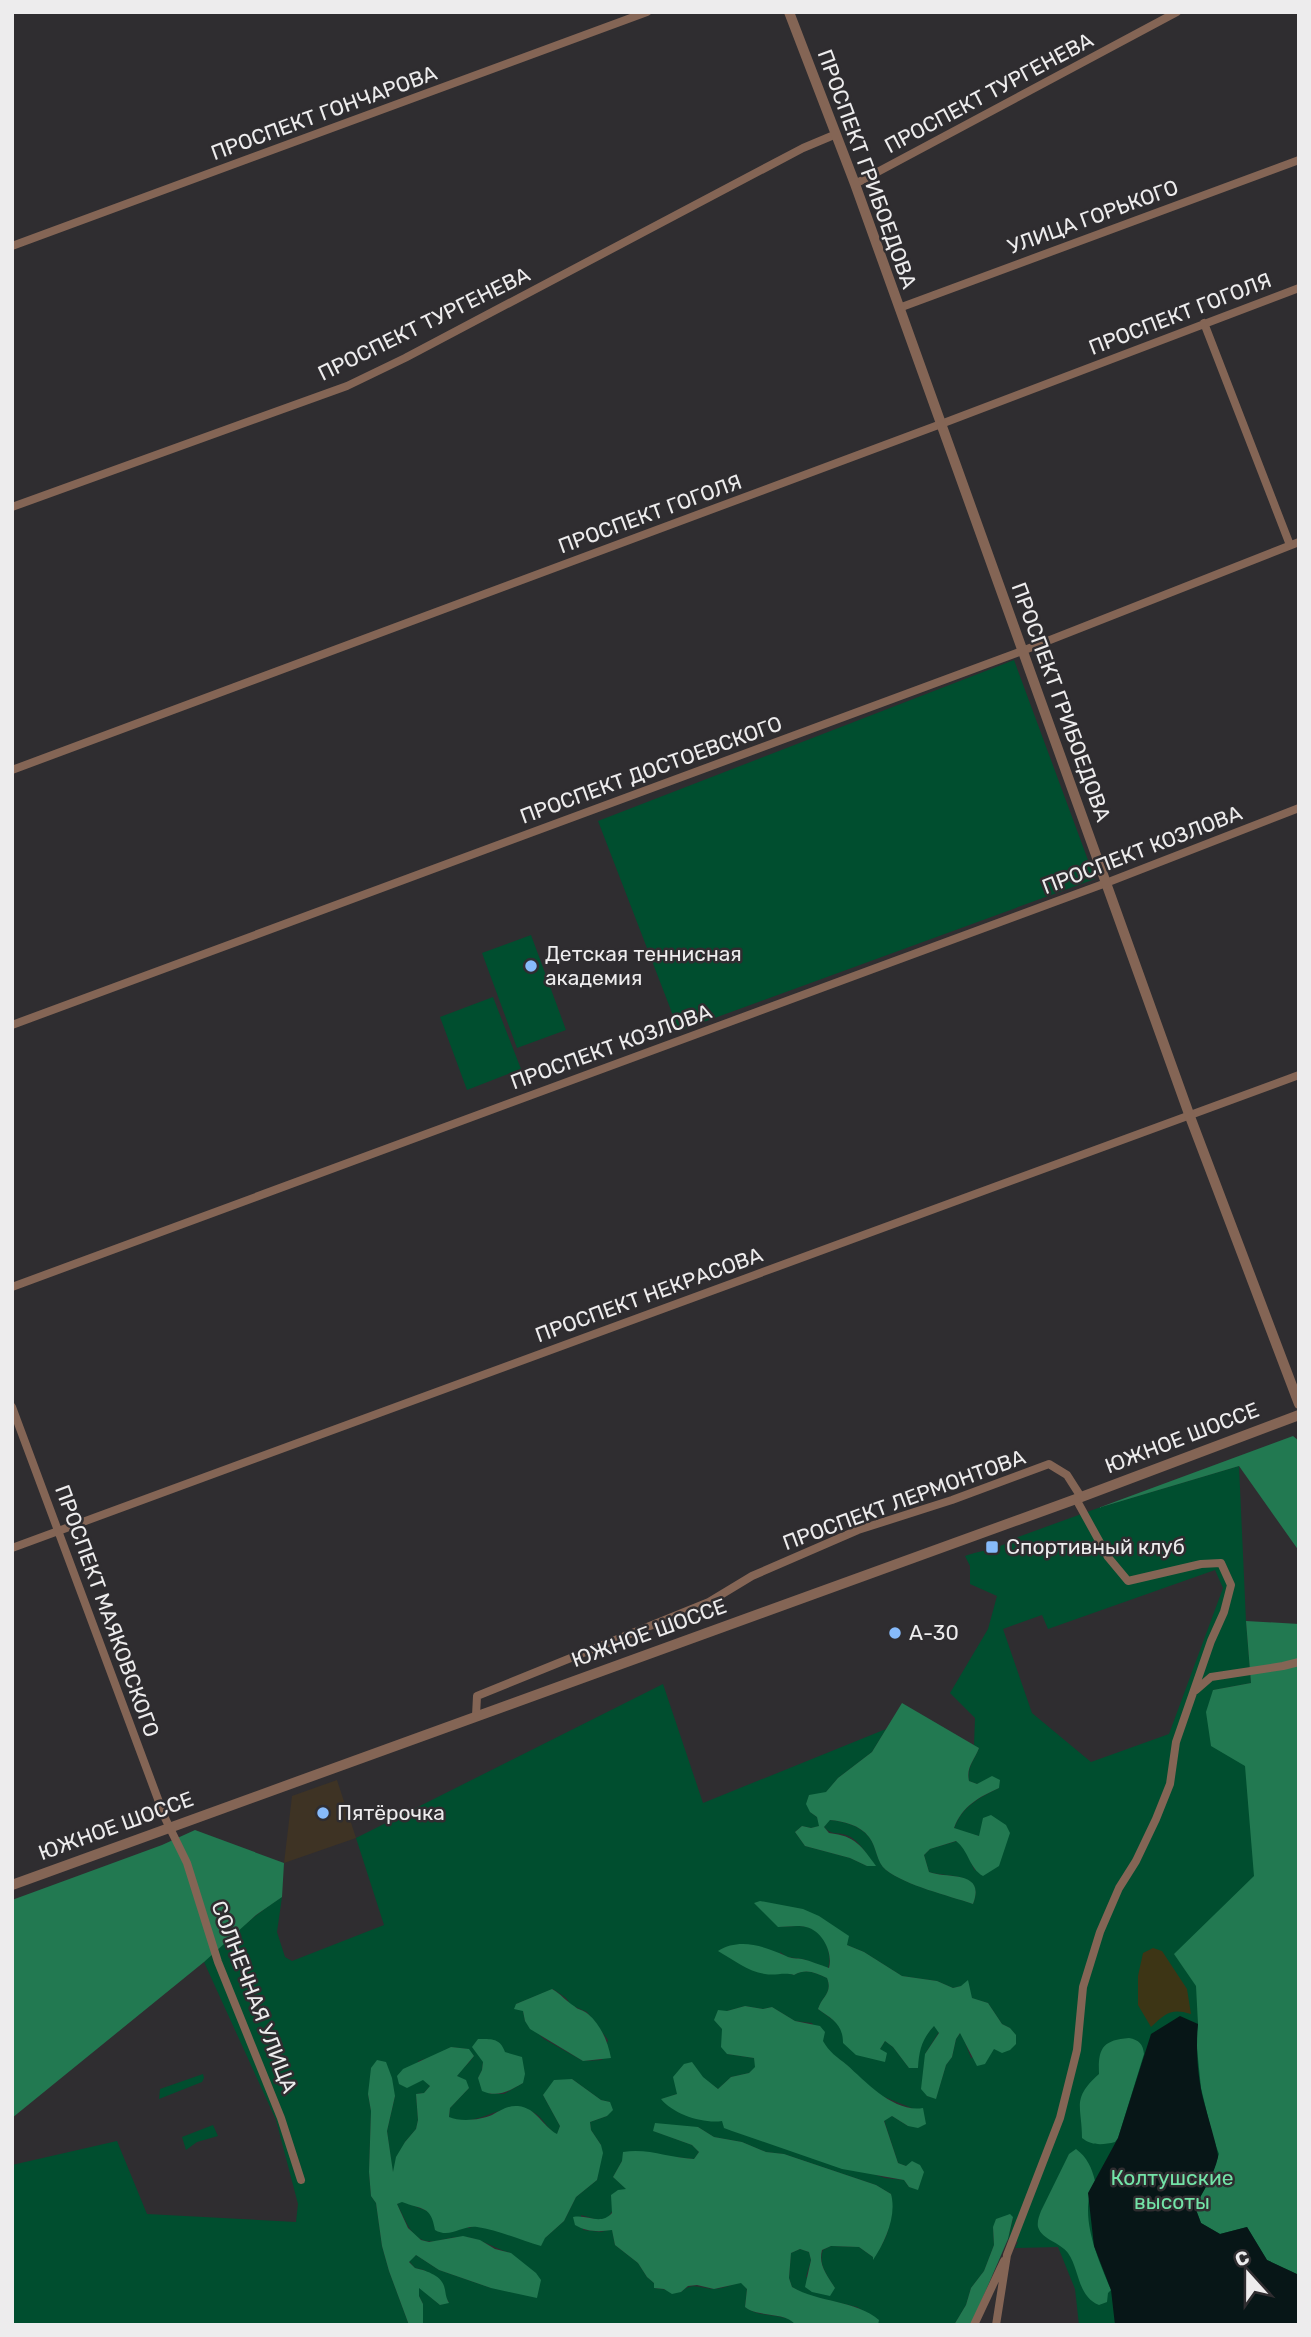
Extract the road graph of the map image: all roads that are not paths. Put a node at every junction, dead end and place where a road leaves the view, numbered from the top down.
1 (647, 12) edge
2 (789, 12) edge
3 (1177, 12) edge
4 (834, 135) junction
5 (1299, 160) edge
6 (855, 184) junction
7 (12, 246) edge
8 (1299, 288) edge
9 (898, 308) junction
10 (1204, 323) junction
11 (941, 424) junction
12 (12, 507) edge
13 (1294, 544) edge
14 (1022, 651) junction
15 (12, 770) edge
16 (1299, 808) edge
17 (1106, 883) junction
18 (12, 1025) edge
19 (1299, 1075) edge
20 (1189, 1114) junction
21 (12, 1287) edge
22 (1299, 1404) edge
23 (12, 1406) edge
24 (1299, 1415) edge
25 (1078, 1498) junction
26 (58, 1531) junction
27 (12, 1548) edge
28 (1299, 1662) edge
29 (1196, 1690) junction
30 (476, 1716) junction
31 (169, 1828) junction
32 (12, 1885) edge
33 (301, 2180) dead end
34 (1007, 2255) junction
35 (975, 2325) edge
36 (996, 2325) edge

1 - 7 street, ПРОСПЕКТ ГОНЧАРОВА
2 - 4 street, ПРОСПЕКТ ГРИБОЕДОВА
3 - 6 street, ПРОСПЕКТ ТУРГЕНЕВА
4 - 6 street, ПРОСПЕКТ ГРИБОЕДОВА
4 - 12 street, ПРОСПЕКТ ТУРГЕНЕВА
5 - 9 street, УЛИЦА ГОРЬКОГО
6 - 9 street, ПРОСПЕКТ ГРИБОЕДОВА
8 - 10 street, ПРОСПЕКТ ГОГОЛЯ
9 - 11 street, ПРОСПЕКТ ГРИБОЕДОВА
10 - 11 street, ПРОСПЕКТ ГОГОЛЯ
10 - 13 street
11 - 14 street, ПРОСПЕКТ ГРИБОЕДОВА
11 - 15 street, ПРОСПЕКТ ГОГОЛЯ
13 - 14 street, ПРОСПЕКТ ДОСТОЕВСКОГО
14 - 17 street, ПРОСПЕКТ ГРИБОЕДОВА
14 - 18 street, ПРОСПЕКТ ДОСТОЕВСКОГО
16 - 17 street, ПРОСПЕКТ КОЗЛОВА
17 - 20 street, ПРОСПЕКТ ГРИБОЕДОВА
17 - 21 street, ПРОСПЕКТ КОЗЛОВА
19 - 20 street, ПРОСПЕКТ НЕКРАСОВА
20 - 22 street, ПРОСПЕКТ ГРИБОЕДОВА
20 - 26 street, ПРОСПЕКТ НЕКРАСОВА
23 - 26 street, ПРОСПЕКТ МАЯКОВСКОГО
24 - 25 street, ЮЖНОЕ ШОССЕ
25 - 29 street
25 - 30 street, ЮЖНОЕ ШОССЕ
25 - 30 street, ПРОСПЕКТ ЛЕРМОНТОВА
26 - 27 street, ПРОСПЕКТ НЕКРАСОВА
26 - 31 street, ПРОСПЕКТ МАЯКОВСКОГО
28 - 29 street
29 - 34 street
30 - 31 street, ЮЖНОЕ ШОССЕ
31 - 32 street, ЮЖНОЕ ШОССЕ
31 - 33 street, СОЛНЕЧНАЯ УЛИЦА
34 - 35 street
34 - 36 street

